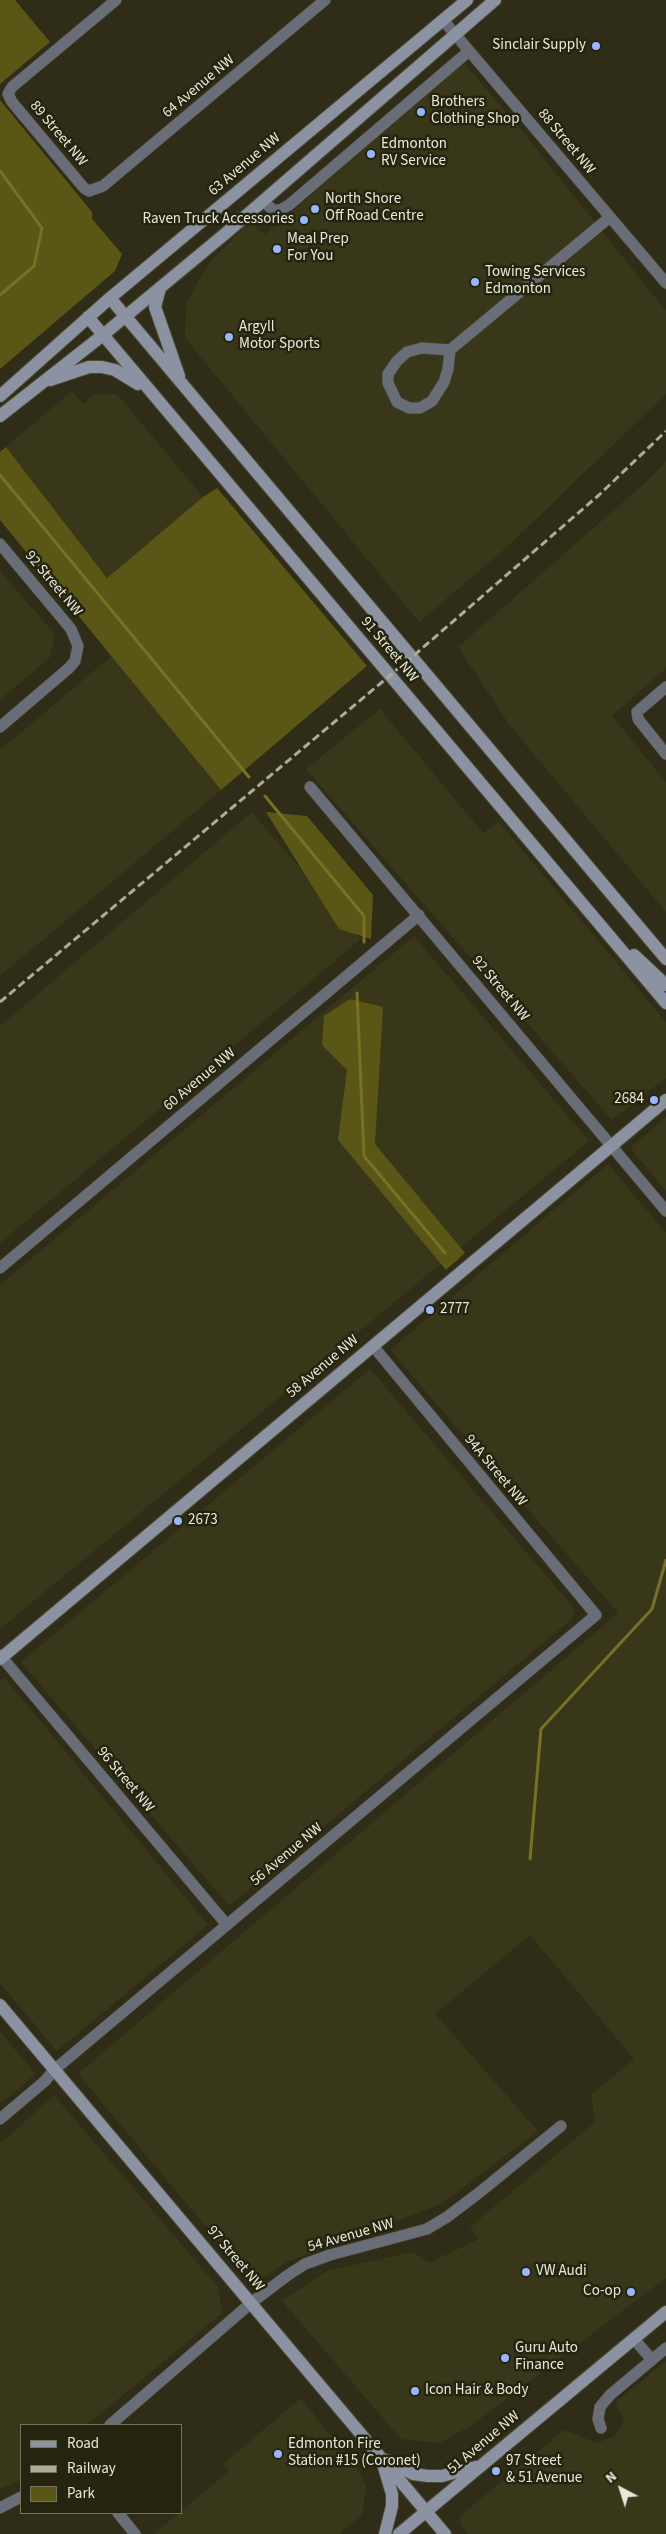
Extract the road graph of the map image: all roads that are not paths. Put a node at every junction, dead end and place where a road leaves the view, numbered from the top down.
1 (116, 0) edge
2 (325, 0) edge
3 (467, 0) edge
4 (495, 0) edge
5 (443, 20) junction
6 (455, 34) junction
7 (469, 51) junction
8 (89, 191) joint
9 (263, 201) junction
10 (610, 217) junction
11 (666, 283) edge
12 (161, 286) junction
13 (110, 298) junction
14 (126, 316) junction
15 (88, 317) junction
16 (103, 335) junction
17 (450, 350) junction
18 (44, 380) junction
19 (182, 385) junction
20 (149, 390) junction
21 (0, 396) edge
22 (0, 416) edge
23 (0, 544) edge
24 (666, 687) edge
25 (0, 727) edge
26 (666, 754) edge
27 (310, 787) dead end
28 (419, 915) junction
29 (600, 926) junction
30 (666, 959) edge
31 (666, 985) edge
32 (666, 1003) edge
33 (666, 1100) edge
34 (611, 1146) junction
35 (666, 1211) edge
36 (0, 1268) edge
37 (373, 1346) junction
38 (596, 1615) joint
39 (1, 1657) edge
40 (227, 1925) junction
41 (0, 2004) edge
42 (54, 2070) junction
43 (0, 2119) edge
44 (561, 2126) dead end
45 (251, 2303) junction
46 (666, 2312) edge
47 (634, 2339) junction
48 (666, 2348) edge
49 (652, 2360) junction
50 (111, 2424) edge
51 (601, 2428) dead end
52 (380, 2457) junction
53 (481, 2466) junction
54 (20, 2498) edge
55 (0, 2508) edge
56 (427, 2511) junction
57 (119, 2514) edge
58 (135, 2534) edge
59 (385, 2534) edge
60 (400, 2534) edge
61 (445, 2534) edge

1 - 8 street, 89 Street NW
2 - 8 street, 64 Avenue NW
3 - 5 main road, 63 Avenue NW
4 - 6 main road
5 - 6 street, 88 Street NW
5 - 13 main road, 63 Avenue NW
6 - 7 street, 88 Street NW
6 - 9 main road
7 - 9 street
7 - 10 street, 88 Street NW
9 - 12 main road
10 - 11 street, 88 Street NW
10 - 17 street
12 - 14 main road
12 - 19 main road
13 - 14 main road, 91 Street NW
13 - 15 main road, 63 Avenue NW
14 - 16 main road
14 - 19 main road, 91 Street NW
15 - 16 main road, 91 Street NW
15 - 21 main road, 63 Avenue NW
16 - 18 main road
16 - 20 main road, 91 Street NW
17 - 17 street
18 - 20 main road
18 - 22 main road
19 - 30 main road, 91 Street NW
20 - 29 main road, 91 Street NW
23 - 25 street, 92 Street NW
24 - 26 street
27 - 28 street, 92 Street NW
28 - 34 street, 92 Street NW
28 - 36 street, 60 Avenue NW
29 - 31 main road
29 - 32 main road, 91 Street NW
33 - 34 main road, 58 Avenue NW
34 - 35 street, 92 Street NW
34 - 37 main road, 58 Avenue NW
37 - 38 street, 94A Street NW
37 - 39 main road, 58 Avenue NW
38 - 40 street, 56 Avenue NW
39 - 40 street, 96 Street NW
40 - 42 street, 56 Avenue NW
41 - 42 main road, 97 Street NW
42 - 43 street, 56 Avenue NW
42 - 45 main road, 97 Street NW
44 - 45 street, 54 Avenue NW
45 - 50 street, 54 Avenue NW
45 - 52 main road, 97 Street NW
46 - 47 main road, 51 Avenue NW
47 - 49 street
47 - 53 main road, 51 Avenue NW
48 - 49 street
49 - 51 street
52 - 53 main road
52 - 56 main road, 97 Street NW
52 - 59 main road
53 - 56 main road, 51 Avenue NW
54 - 55 street
56 - 60 main road, 51 Avenue NW
56 - 61 main road, 97 Street NW
57 - 58 street

